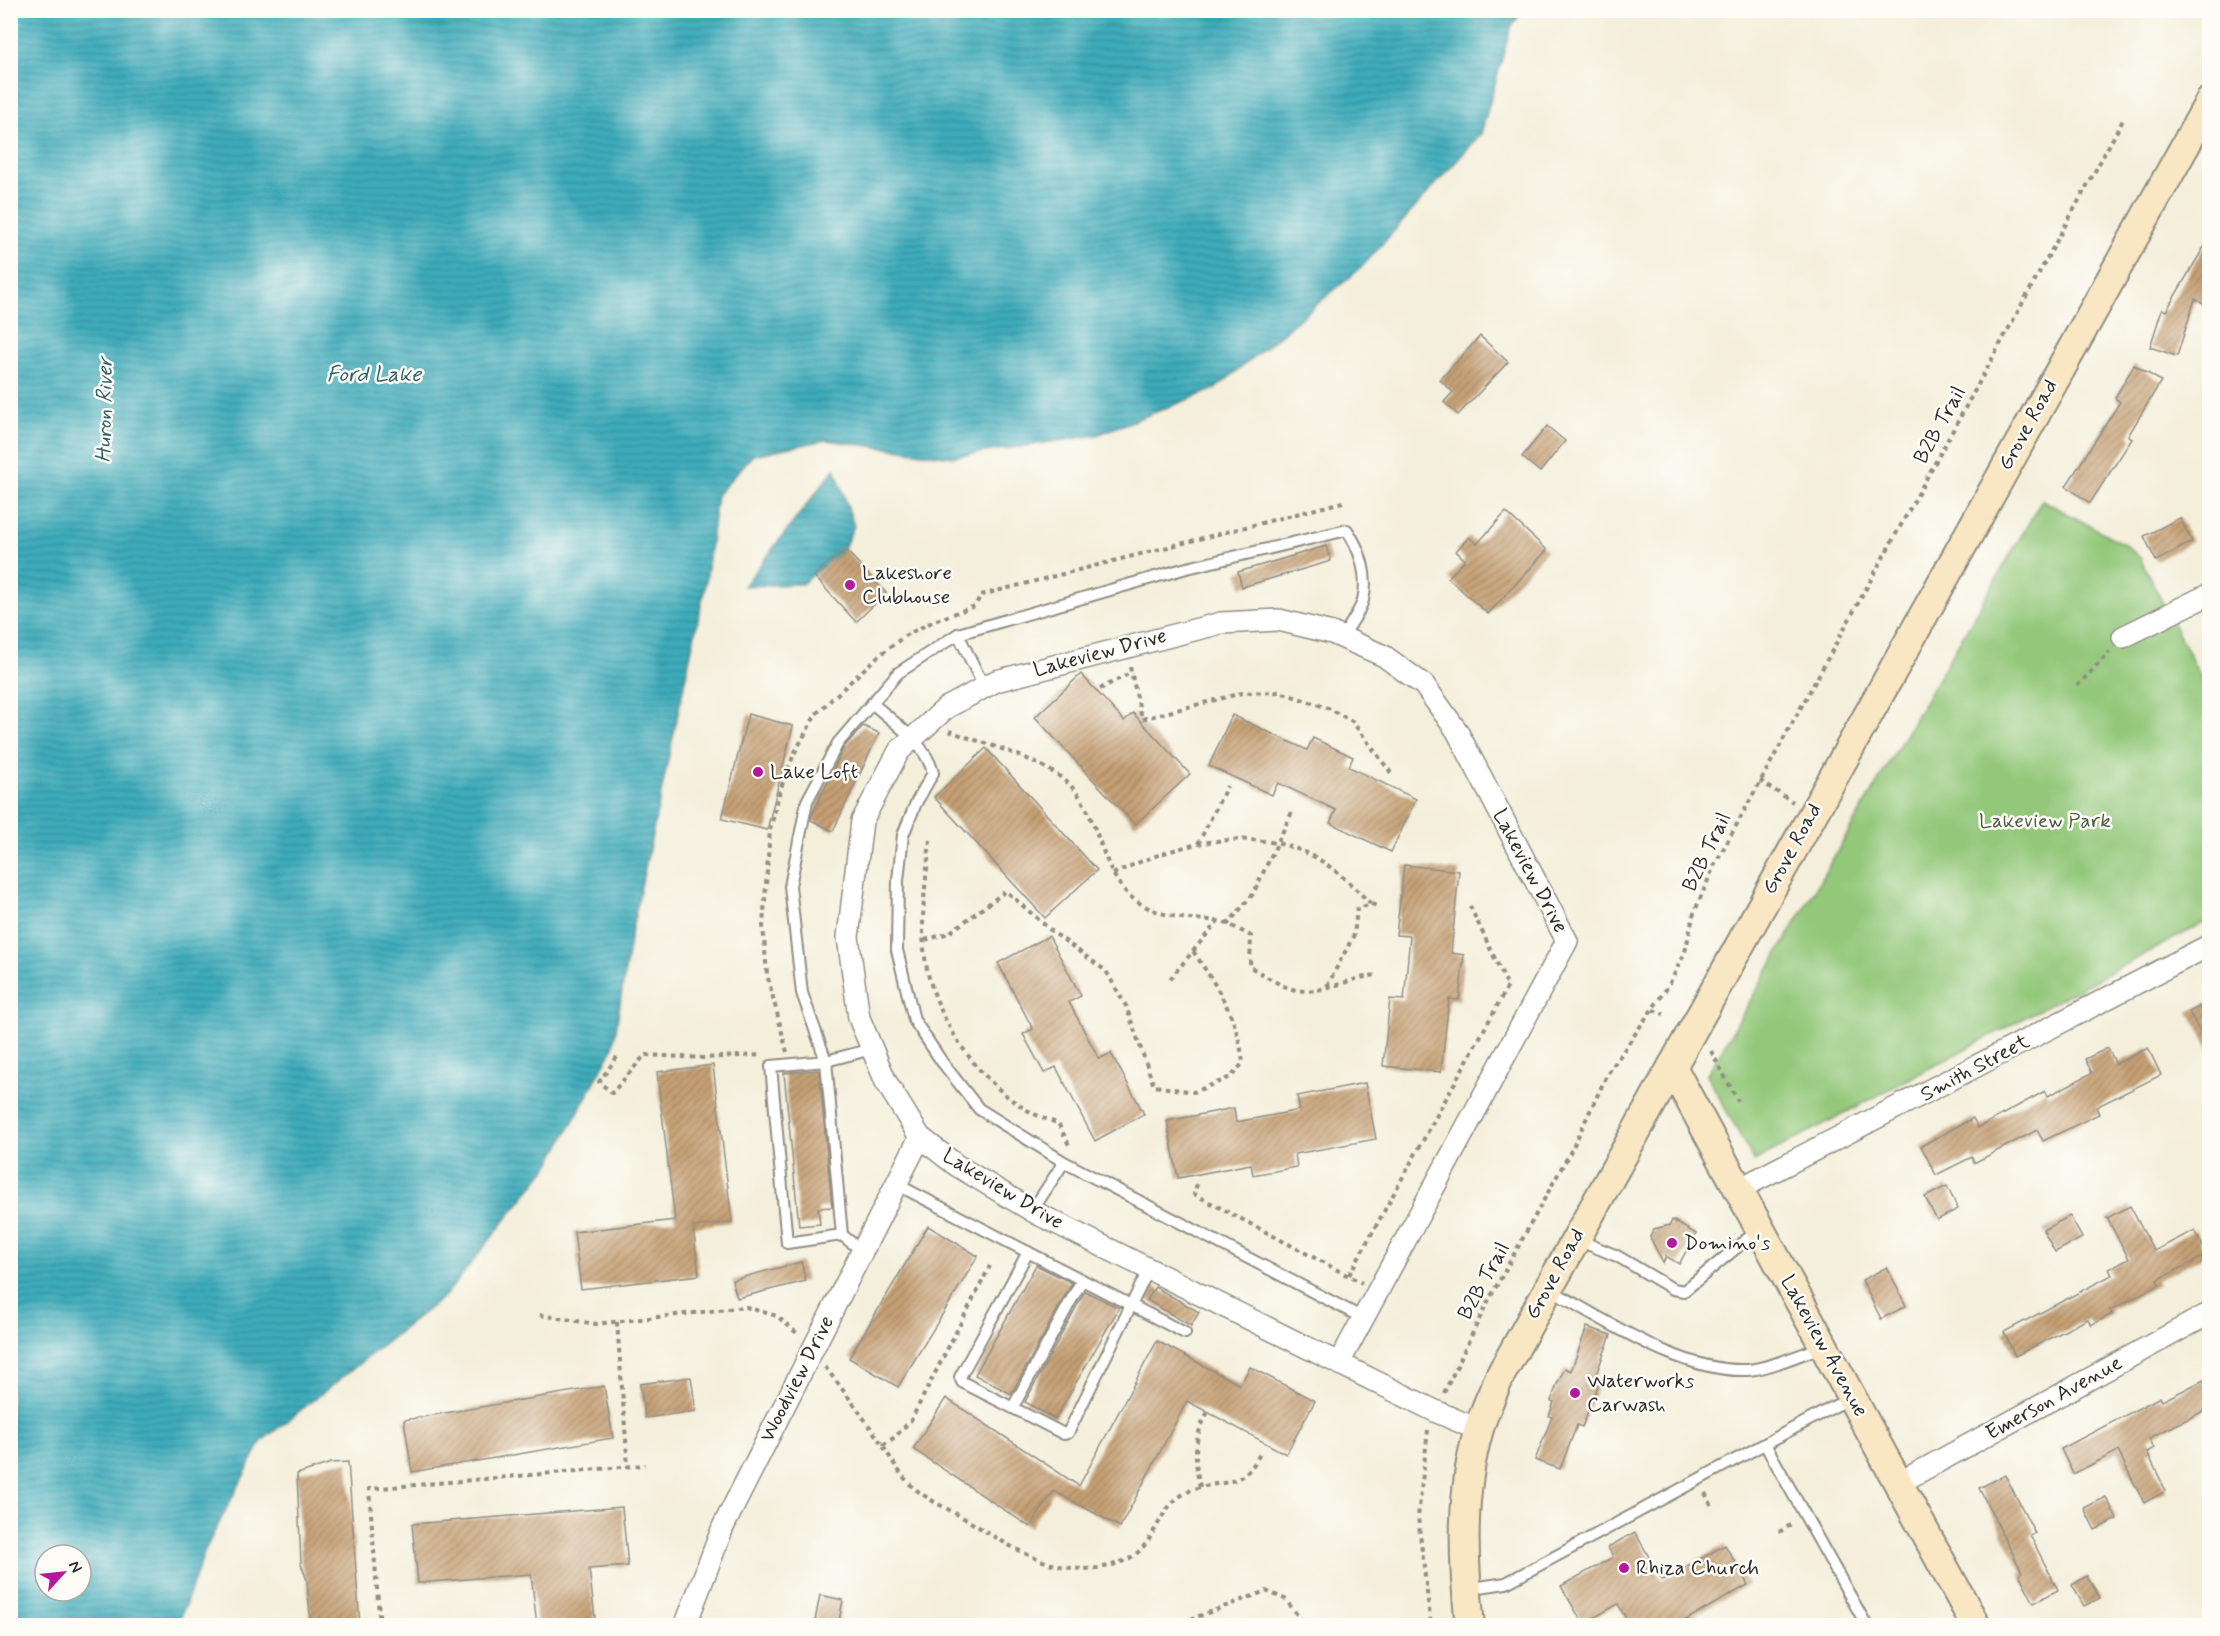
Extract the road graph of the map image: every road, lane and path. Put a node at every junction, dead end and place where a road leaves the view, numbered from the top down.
1 (2210, 101) edge
2 (2122, 120) dead end
3 (2210, 594) edge
4 (958, 634) junction
5 (2123, 637) joint
6 (1342, 638) junction
7 (1128, 660) dead end
8 (1132, 672) junction
9 (2078, 686) dead end
10 (984, 687) junction
11 (1100, 689) dead end
12 (872, 703) junction
13 (929, 724) junction
14 (913, 739) junction
15 (1391, 773) dead end
16 (1760, 781) junction
17 (1227, 786) dead end
18 (1784, 796) dead end
19 (1293, 810) dead end
20 (930, 840) dead end
21 (1197, 844) junction
22 (1275, 845) junction
23 (1113, 874) junction
24 (1371, 904) junction
25 (1469, 904) dead end
26 (1378, 906) dead end
27 (1218, 921) junction
28 (1227, 925) junction
29 (925, 940) junction
30 (2210, 945) edge
31 (1193, 951) junction
32 (1379, 975) dead end
33 (1170, 979) dead end
34 (1327, 987) junction
35 (1653, 1010) junction
36 (1664, 1014) dead end
37 (873, 1049) junction
38 (1711, 1051) dead end
39 (826, 1061) junction
40 (1672, 1067) junction
41 (1738, 1101) dead end
42 (920, 1137) junction
43 (1066, 1163) junction
44 (896, 1184) junction
45 (1197, 1184) dead end
46 (1739, 1189) junction
47 (1032, 1211) junction
48 (1760, 1228) junction
49 (842, 1235) junction
50 (1575, 1239) junction
51 (862, 1251) junction
52 (1028, 1252) junction
53 (990, 1266) dead end
54 (1149, 1269) junction
55 (1349, 1275) junction
56 (1082, 1280) junction
57 (1365, 1285) dead end
58 (1547, 1289) junction
59 (1131, 1305) junction
60 (2210, 1313) edge
61 (540, 1315) dead end
62 (1363, 1318) junction
63 (617, 1322) junction
64 (1185, 1333) dead end
65 (798, 1334) dead end
66 (1824, 1346) junction
67 (820, 1362) dead end
68 (1339, 1363) junction
69 (1852, 1397) junction
70 (1013, 1407) junction
71 (1435, 1411) junction
72 (1208, 1412) dead end
73 (1479, 1430) junction
74 (1765, 1444) junction
75 (883, 1445) junction
76 (1261, 1451) dead end
77 (645, 1465) dead end
78 (628, 1467) junction
79 (1899, 1484) junction
80 (1200, 1487) junction
81 (1466, 1589) junction
82 (380, 1626) edge
83 (685, 1626) edge
84 (1173, 1626) edge
85 (1306, 1626) edge
86 (1431, 1626) edge
87 (1470, 1626) edge
88 (1867, 1626) edge
89 (1976, 1626) edge

1 - 40 main road, Grove Road
2 - 16 path, B2B Trail
3 - 5 street
4 - 6 lane
4 - 10 lane
4 - 12 lane
5 - 9 path
6 - 10 street, Lakeview Drive
6 - 62 street, Lakeview Drive
7 - 8 path
8 - 11 path
8 - 15 path
10 - 13 street, Lakeview Drive
12 - 14 lane
12 - 39 lane
13 - 14 street, Lakeview Drive
13 - 23 path
14 - 37 street, Lakeview Drive
14 - 43 lane
16 - 18 path
16 - 35 path, B2B Trail
17 - 21 path
19 - 22 path
20 - 29 path
21 - 22 path
21 - 23 path
22 - 24 path
22 - 28 path
23 - 27 path
24 - 26 path
24 - 34 path
25 - 55 path
27 - 28 path
27 - 31 path
28 - 34 path
29 - 31 path
29 - 43 path
30 - 46 street, Smith Street
31 - 33 path
32 - 34 path
35 - 36 path
35 - 71 path, B2B Trail
37 - 39 lane
37 - 42 street, Lakeview Drive
38 - 41 path
39 - 49 lane
39 - 49 lane
40 - 46 main road, Lakeview Avenue
40 - 50 main road, Grove Road
42 - 44 street, Woodview Drive
42 - 47 street, Lakeview Drive
43 - 47 lane
43 - 62 lane
44 - 51 street, Woodview Drive
44 - 52 lane
45 - 55 path
46 - 48 main road, Lakeview Avenue
47 - 54 street, Lakeview Drive
48 - 50 lane
48 - 66 main road, Lakeview Avenue
49 - 51 lane
50 - 58 main road, Grove Road
51 - 83 street, Woodview Drive
52 - 56 lane
52 - 70 lane
53 - 75 path
54 - 59 lane
54 - 68 street, Lakeview Drive
55 - 57 path
56 - 59 lane
56 - 70 lane
58 - 66 lane
58 - 73 main road, Grove Road
59 - 64 lane
59 - 70 lane
60 - 79 street, Emerson Avenue
61 - 63 path
62 - 68 street, Lakeview Drive
63 - 65 path
63 - 78 path
66 - 69 main road, Lakeview Avenue
67 - 75 path
68 - 71 street
69 - 74 lane
69 - 79 main road, Lakeview Avenue
71 - 73 street
71 - 86 path, B2B Trail
72 - 80 path
73 - 81 main road, Grove Road
74 - 81 lane
74 - 88 lane
75 - 80 path
76 - 80 path
77 - 78 path
78 - 82 path
79 - 89 main road, Lakeview Avenue
81 - 87 main road, Grove Road
84 - 85 path

